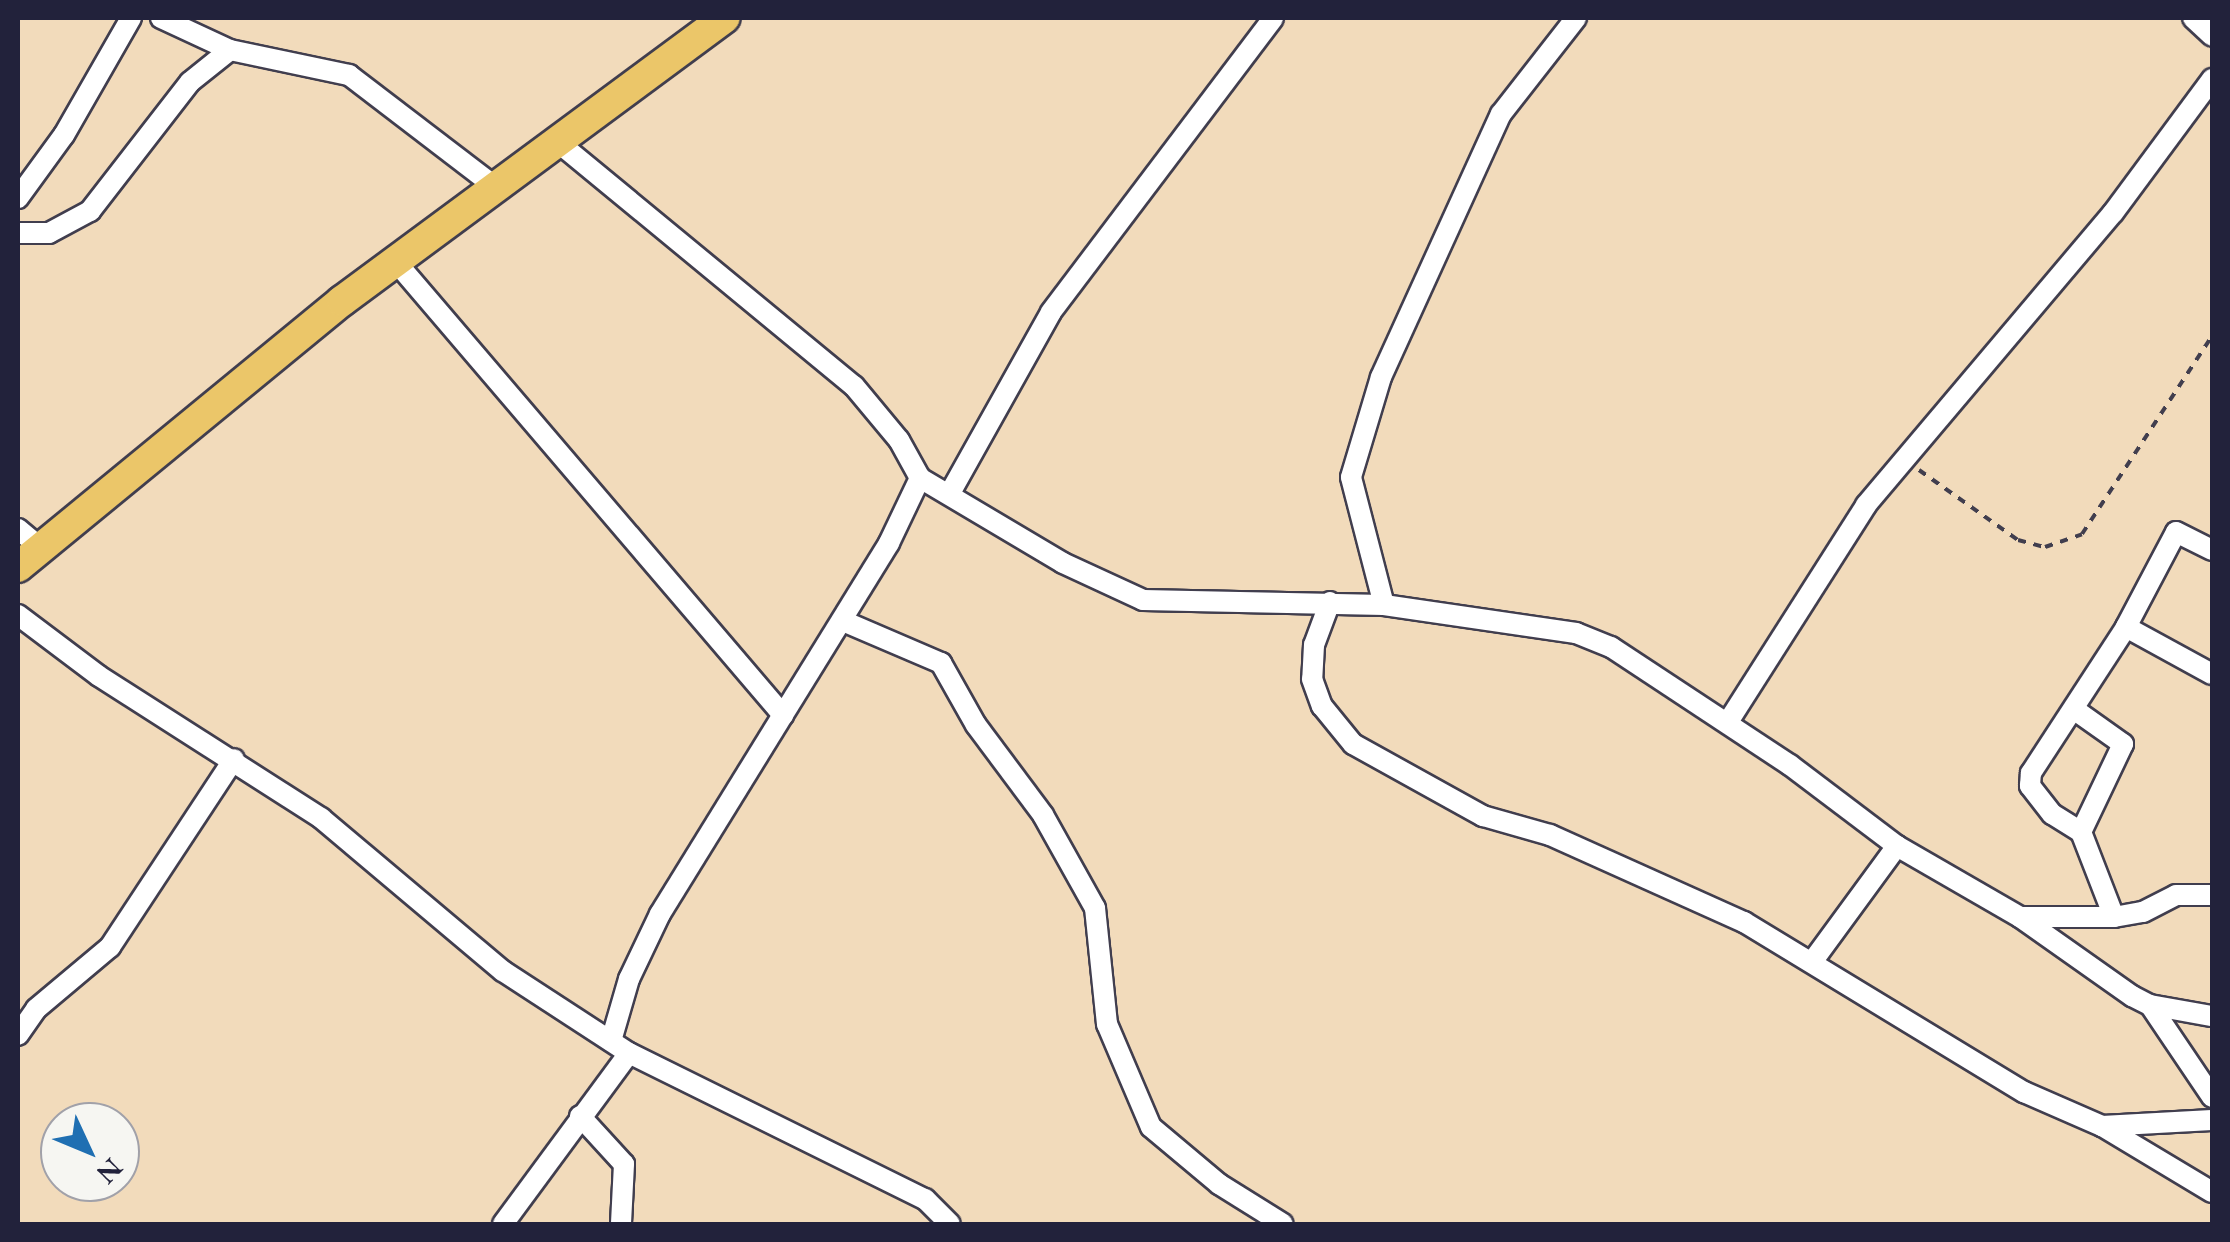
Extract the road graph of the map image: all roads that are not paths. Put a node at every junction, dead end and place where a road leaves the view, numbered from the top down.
1 (131, 18) edge
2 (161, 18) edge
3 (725, 18) edge
4 (1274, 18) edge
5 (1576, 18) edge
6 (2192, 18) edge
7 (2212, 36) edge
8 (230, 50) junction
9 (2212, 79) edge
10 (558, 143) junction
11 (498, 189) junction
12 (18, 198) edge
13 (18, 233) edge
14 (396, 262) junction
15 (920, 478) junction
16 (950, 493) junction
17 (25, 548) edge
18 (2212, 550) edge
19 (1330, 602) junction
20 (1384, 605) junction
21 (18, 615) edge
22 (842, 622) junction
23 (2126, 627) junction
24 (2212, 674) edge
25 (2075, 710) junction
26 (783, 715) junction
27 (1728, 722) junction
28 (234, 760) junction
29 (2081, 832) junction
30 (1897, 846) junction
31 (2212, 895) edge
32 (2020, 917) junction
33 (2114, 917) junction
34 (1812, 962) junction
35 (2150, 1005) junction
36 (2212, 1016) edge
37 (18, 1036) edge
38 (620, 1047) junction
39 (2212, 1098) edge
40 (580, 1116) junction
41 (2212, 1120) edge
42 (2102, 1126) junction
43 (2212, 1192) edge
44 (503, 1224) edge
45 (621, 1224) edge
46 (950, 1224) edge
47 (1284, 1224) edge

1 - 12 street
2 - 8 street
3 - 10 main road
4 - 16 street
5 - 20 street
6 - 7 street
8 - 11 street
8 - 13 street
9 - 27 street
10 - 11 main road
10 - 15 street
11 - 14 main road
14 - 17 main road
14 - 26 street
15 - 16 street
15 - 22 street
16 - 19 street
18 - 23 street
19 - 20 street
19 - 34 street
20 - 27 street
21 - 28 street
22 - 26 street
22 - 47 street
23 - 24 street
23 - 25 street
25 - 29 street
25 - 29 street
26 - 38 street
27 - 30 street
28 - 37 street
28 - 38 street
29 - 33 street
30 - 32 street
30 - 34 street
31 - 33 street
32 - 33 street
32 - 35 street
34 - 42 street
35 - 36 street
35 - 39 street
38 - 40 street
38 - 46 street
40 - 44 street
40 - 45 street
41 - 42 street
42 - 43 street

